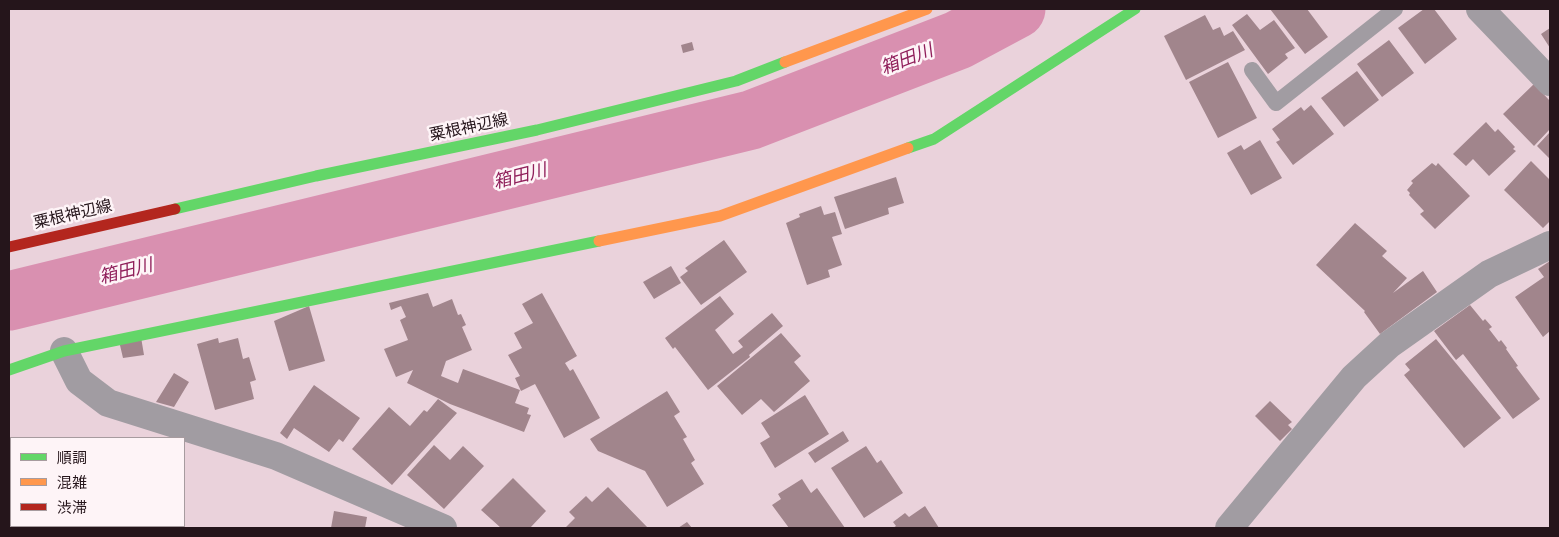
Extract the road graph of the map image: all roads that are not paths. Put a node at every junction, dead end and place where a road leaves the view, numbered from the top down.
1 (927, 9) edge
2 (1135, 9) edge
3 (1395, 9) edge
4 (1480, 9) edge
5 (1252, 70) dead end
6 (1550, 82) edge
7 (1550, 245) edge
8 (9, 247) edge
9 (64, 351) junction
10 (9, 370) edge
11 (443, 528) edge
12 (1229, 528) edge

1 - 8 street, 粟根神辺線
2 - 9 street
3 - 5 lane
4 - 6 street
7 - 12 street
9 - 10 street
9 - 11 street

